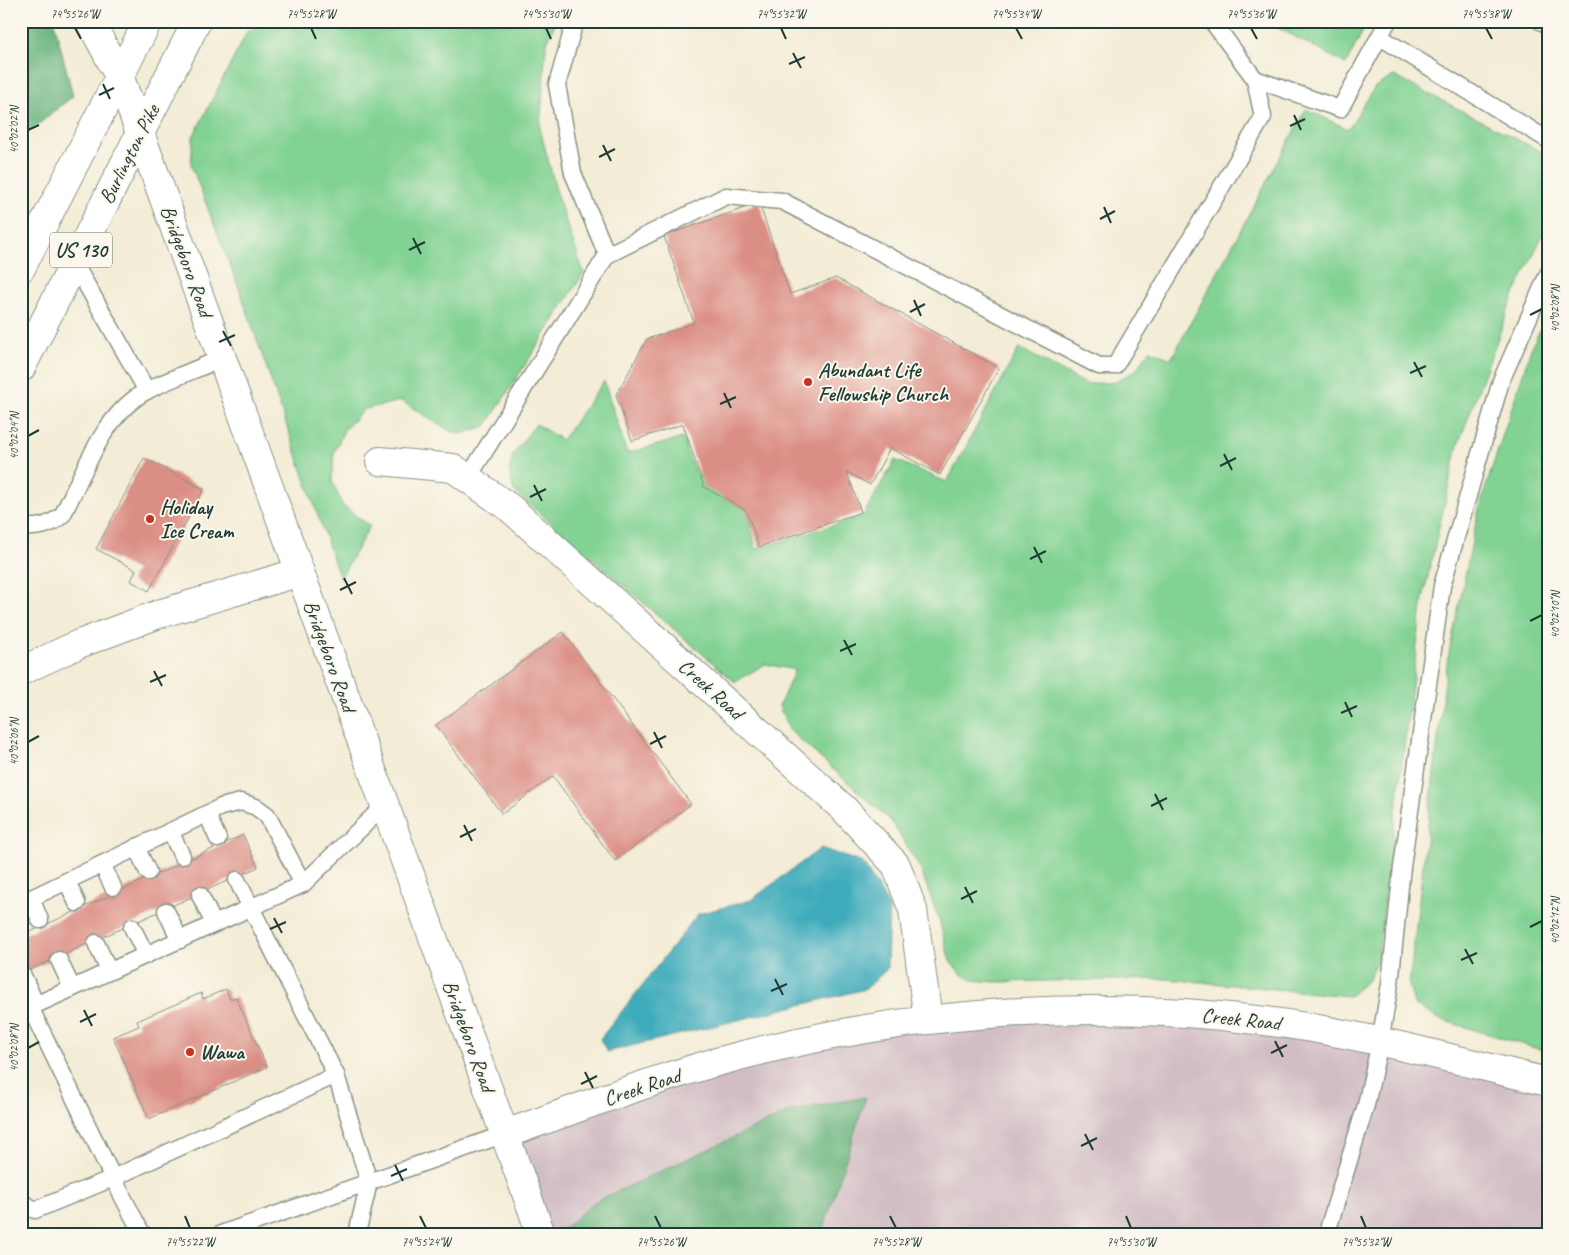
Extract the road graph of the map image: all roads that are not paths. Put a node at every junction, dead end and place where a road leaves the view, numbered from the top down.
1 (90, 21) edge
2 (148, 21) edge
3 (197, 21) edge
4 (575, 21) edge
5 (1212, 21) edge
6 (1388, 21) edge
7 (1540, 21) edge
8 (1548, 25) edge
9 (1380, 37) junction
10 (120, 78) junction
11 (1255, 79) junction
12 (140, 132) junction
13 (1548, 140) edge
14 (607, 255) junction
15 (74, 263) junction
16 (21, 268) edge
17 (1548, 274) edge
18 (222, 358) junction
19 (21, 368) edge
20 (147, 391) junction
21 (380, 461) dead end
22 (468, 478) junction
23 (21, 527) edge
24 (300, 572) junction
25 (21, 671) edge
26 (385, 804) junction
27 (207, 814) junction
28 (170, 831) junction
29 (218, 839) dead end
30 (136, 847) junction
31 (182, 856) dead end
32 (102, 864) junction
33 (148, 872) dead end
34 (237, 880) dead end
35 (67, 881) junction
36 (303, 884) junction
37 (113, 887) dead end
38 (200, 895) dead end
39 (26, 901) edge
40 (77, 903) dead end
41 (250, 908) junction
42 (166, 911) dead end
43 (40, 920) dead end
44 (214, 924) junction
45 (132, 927) dead end
46 (180, 940) junction
47 (96, 943) dead end
48 (146, 955) junction
49 (59, 960) dead end
50 (109, 971) junction
51 (23, 976) dead end
52 (72, 988) junction
53 (29, 1008) edge
54 (928, 1019) junction
55 (1380, 1042) junction
56 (336, 1076) junction
57 (1548, 1082) edge
58 (504, 1134) junction
59 (113, 1178) junction
60 (369, 1182) junction
61 (21, 1202) edge
62 (1329, 1226) dead end
63 (142, 1234) edge
64 (221, 1234) edge
65 (358, 1234) edge
66 (541, 1234) edge

1 - 10 main road, Bridgeboro Road
2 - 10 main road, Burlington Pike / US 130
3 - 12 main road, Burlington Pike / US 130
4 - 14 lane
5 - 11 lane
6 - 9 lane
7 - 8 lane
9 - 11 lane
9 - 13 lane
10 - 12 main road, Bridgeboro Road
10 - 16 main road, Burlington Pike / US 130
11 - 14 lane
12 - 15 main road, Burlington Pike / US 130
12 - 18 main road, Bridgeboro Road
14 - 22 lane
15 - 19 main road, Burlington Pike / US 130
15 - 20 lane
17 - 55 lane
18 - 20 lane
18 - 24 main road, Bridgeboro Road
20 - 23 lane
21 - 22 main road, Creek Road
22 - 54 main road, Creek Road
24 - 25 main road
24 - 26 main road, Bridgeboro Road
26 - 36 lane
26 - 58 main road, Bridgeboro Road
27 - 28 lane
27 - 29 lane
27 - 36 lane
28 - 30 lane
28 - 31 lane
30 - 32 lane
30 - 33 lane
32 - 35 lane
32 - 37 lane
34 - 41 lane
35 - 39 lane
35 - 40 lane
36 - 41 lane
38 - 44 lane
39 - 43 lane
41 - 44 lane
41 - 56 lane
42 - 46 lane
44 - 46 lane
45 - 48 lane
46 - 48 lane
47 - 50 lane
48 - 50 lane
49 - 52 lane
50 - 52 lane
51 - 53 lane
52 - 53 lane
53 - 59 lane
54 - 55 main road, Creek Road
54 - 58 main road, Creek Road
55 - 57 main road, Creek Road
55 - 62 lane
56 - 59 lane
56 - 60 lane
58 - 60 lane
58 - 66 main road, Bridgeboro Road
59 - 61 lane
59 - 63 lane
60 - 64 lane
60 - 65 lane

